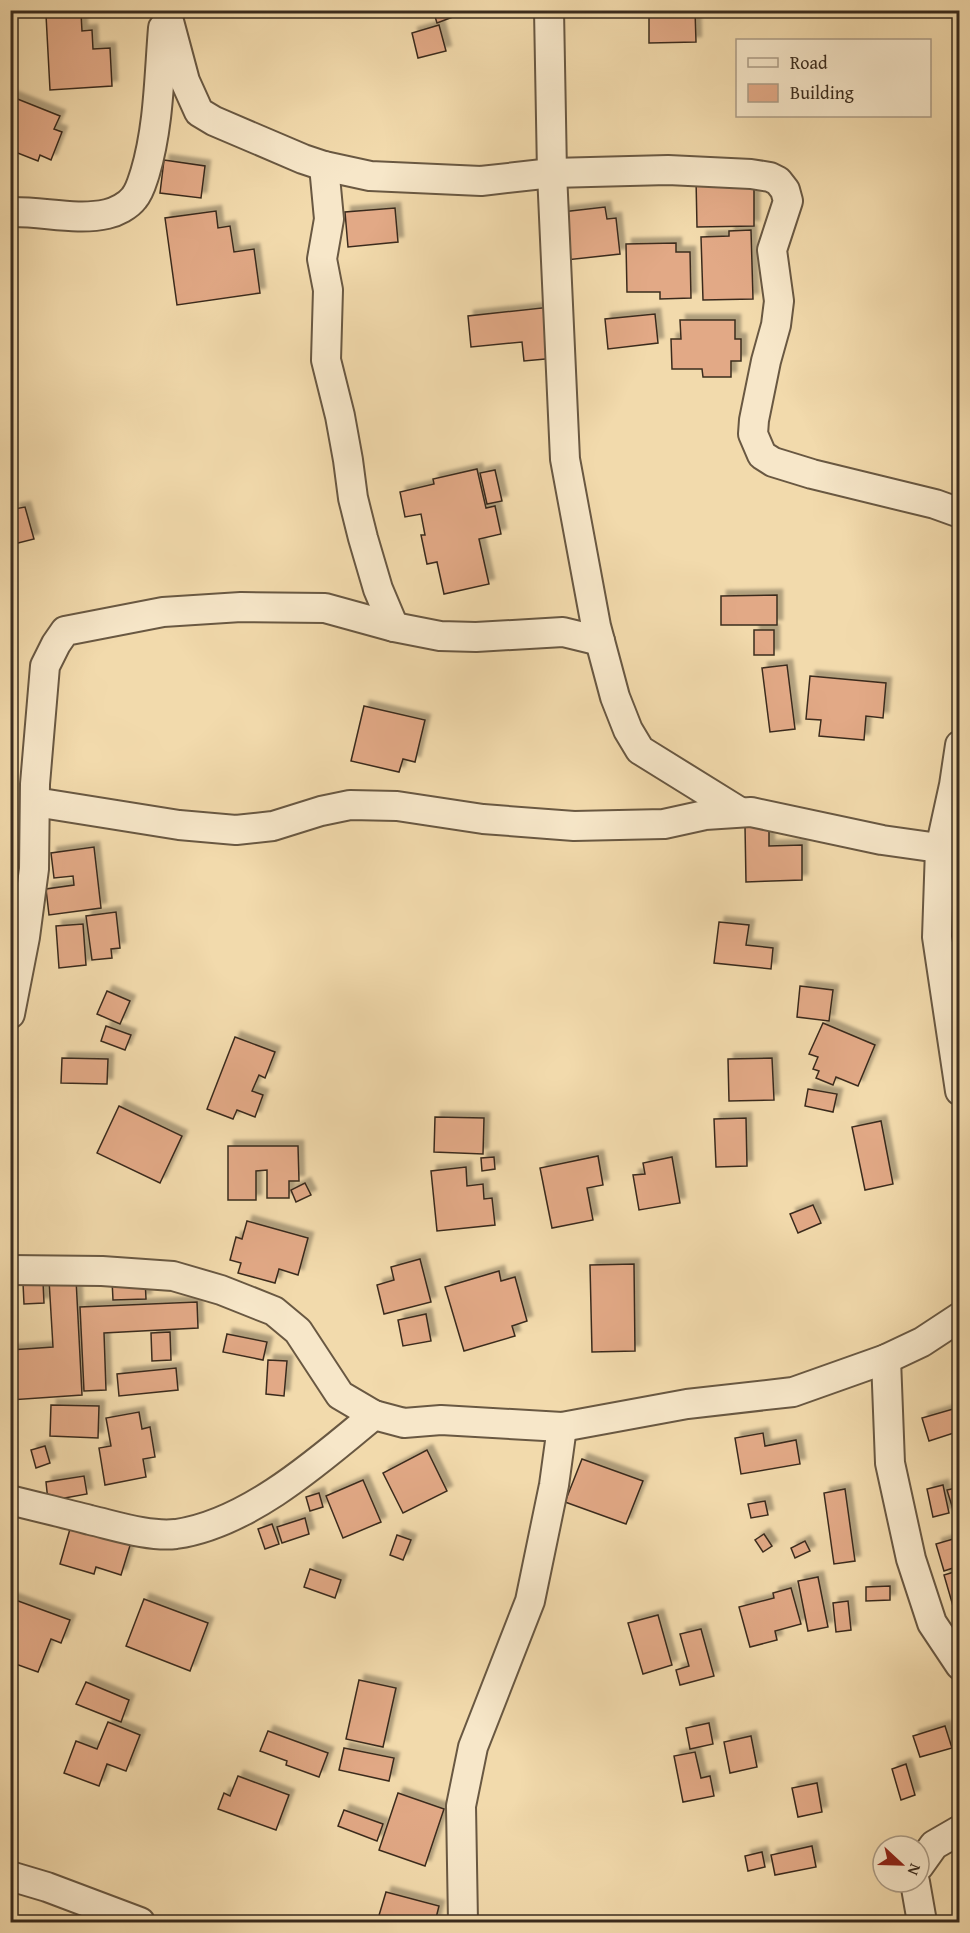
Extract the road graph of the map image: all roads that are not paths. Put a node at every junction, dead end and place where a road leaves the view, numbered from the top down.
1 (165, 10) edge
2 (549, 10) edge
3 (324, 166) junction
4 (552, 173) junction
5 (10, 212) edge
6 (960, 513) edge
7 (394, 627) junction
8 (600, 641) junction
9 (960, 745) edge
10 (35, 802) junction
11 (740, 812) junction
12 (950, 850) edge
13 (10, 1014) edge
14 (960, 1091) edge
15 (10, 1270) edge
16 (960, 1317) edge
17 (886, 1359) junction
18 (374, 1415) junction
19 (562, 1426) junction
20 (10, 1500) edge
21 (960, 1665) edge
22 (960, 1830) edge
23 (931, 1849) edge
24 (10, 1876) edge
25 (917, 1894) edge
26 (140, 1923) edge
27 (463, 1923) edge
28 (922, 1923) edge

1 - 3 street
1 - 5 street
2 - 4 street
3 - 4 street
3 - 7 street
4 - 6 street
4 - 8 street
7 - 8 street
7 - 10 street
8 - 11 street
9 - 12 street
10 - 11 street
10 - 13 street
11 - 12 street
12 - 14 street
15 - 18 street
16 - 17 street
17 - 19 street
17 - 21 street
18 - 19 street
18 - 20 street
19 - 27 street
22 - 23 street
24 - 26 street
25 - 28 street

